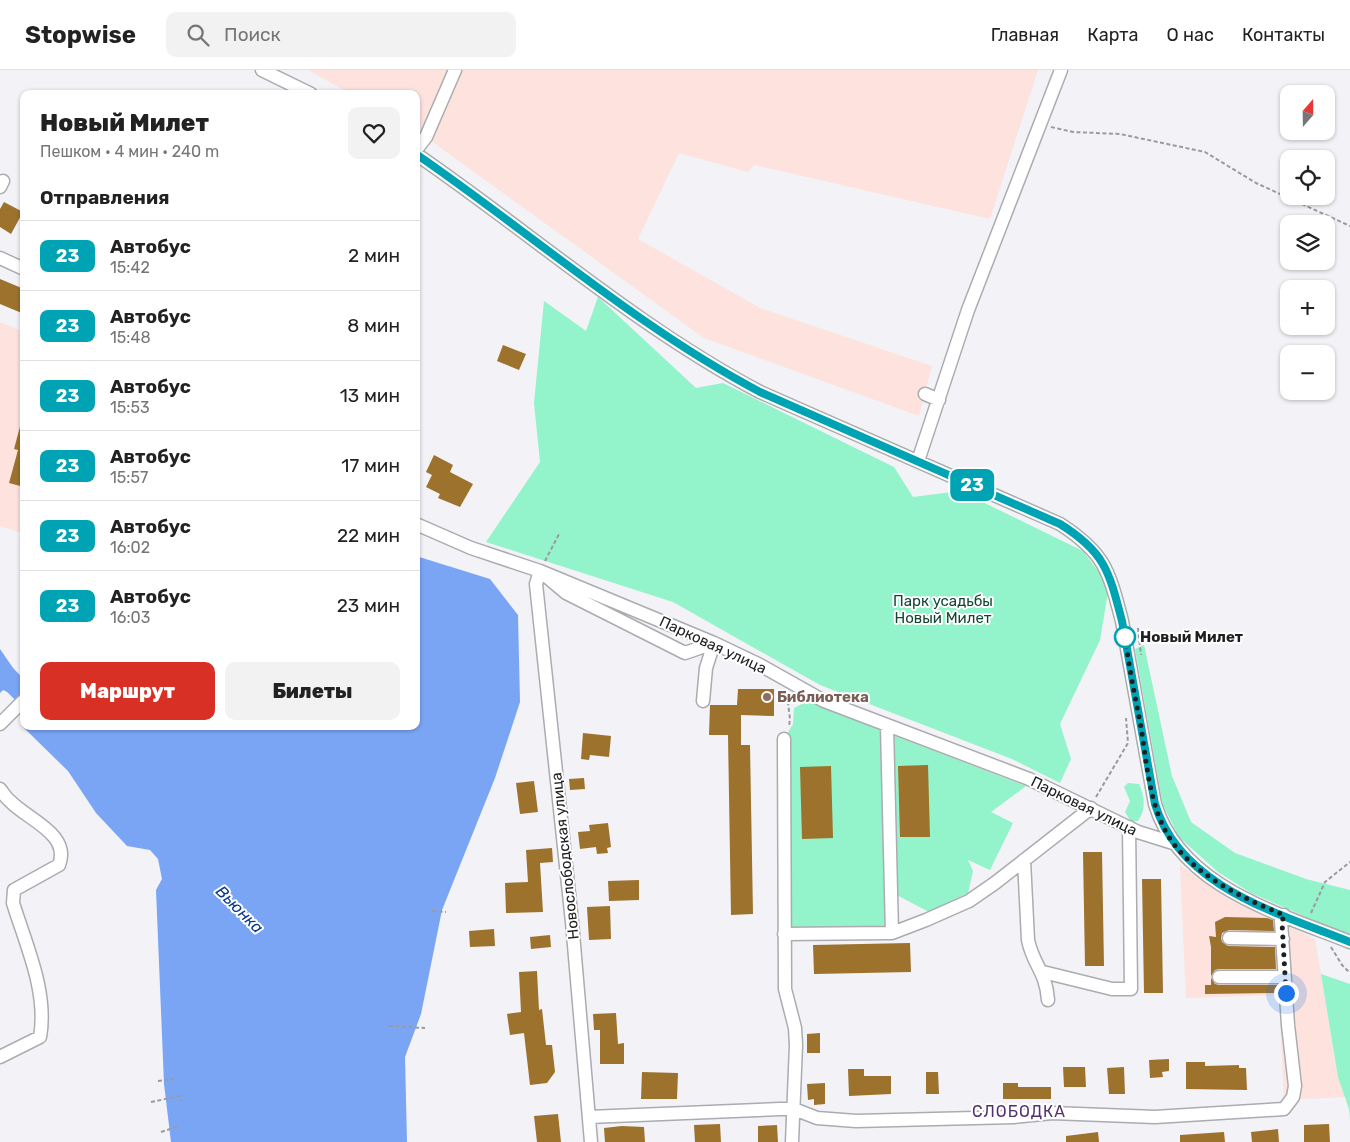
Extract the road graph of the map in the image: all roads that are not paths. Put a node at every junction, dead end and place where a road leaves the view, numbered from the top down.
1 (262, 70) edge
2 (455, 70) edge
3 (1061, 70) edge
4 (303, 90) edge
5 (420, 145) edge
6 (420, 157) edge
7 (0, 258) edge
8 (20, 267) edge
9 (925, 394) dead end
10 (938, 400) junction
11 (918, 461) junction
12 (420, 526) edge
13 (540, 571) junction
14 (714, 643) junction
15 (703, 702) dead end
16 (20, 704) edge
17 (0, 724) edge
18 (887, 726) junction
19 (784, 739) road end
20 (0, 789) edge
21 (1091, 808) junction
22 (1128, 827) junction
23 (1173, 843) junction
24 (1024, 860) junction
25 (1284, 915) junction
26 (892, 933) junction
27 (784, 934) junction
28 (1229, 938) dead end
29 (1282, 938) junction
30 (1350, 942) edge
31 (1043, 972) junction
32 (1219, 977) dead end
33 (1284, 977) junction
34 (1048, 1000) dead end
35 (0, 1057) edge
36 (794, 1109) junction
37 (589, 1117) junction
38 (591, 1142) edge
39 (792, 1142) edge

1 - 4 street
2 - 5 street
3 - 10 street
6 - 11 street
7 - 8 street
9 - 10 street
10 - 11 street
11 - 23 street
12 - 13 street, Парковая улица
13 - 14 street, Парковая улица
13 - 14 street
13 - 37 street, Новослободская улица
14 - 15 street
14 - 18 street, Парковая улица
16 - 17 street
18 - 21 street, Парковая улица
18 - 26 street
19 - 27 street
20 - 35 street
21 - 22 street, Парковая улица
21 - 24 street
22 - 23 street, Парковая улица
22 - 31 street
23 - 25 street
24 - 26 street
24 - 31 street
25 - 29 street
25 - 30 street
26 - 27 street
27 - 36 street
28 - 29 street
29 - 33 street
31 - 34 street
32 - 33 street
33 - 36 street
36 - 37 street
36 - 39 street
37 - 38 street, Новослободская улица

